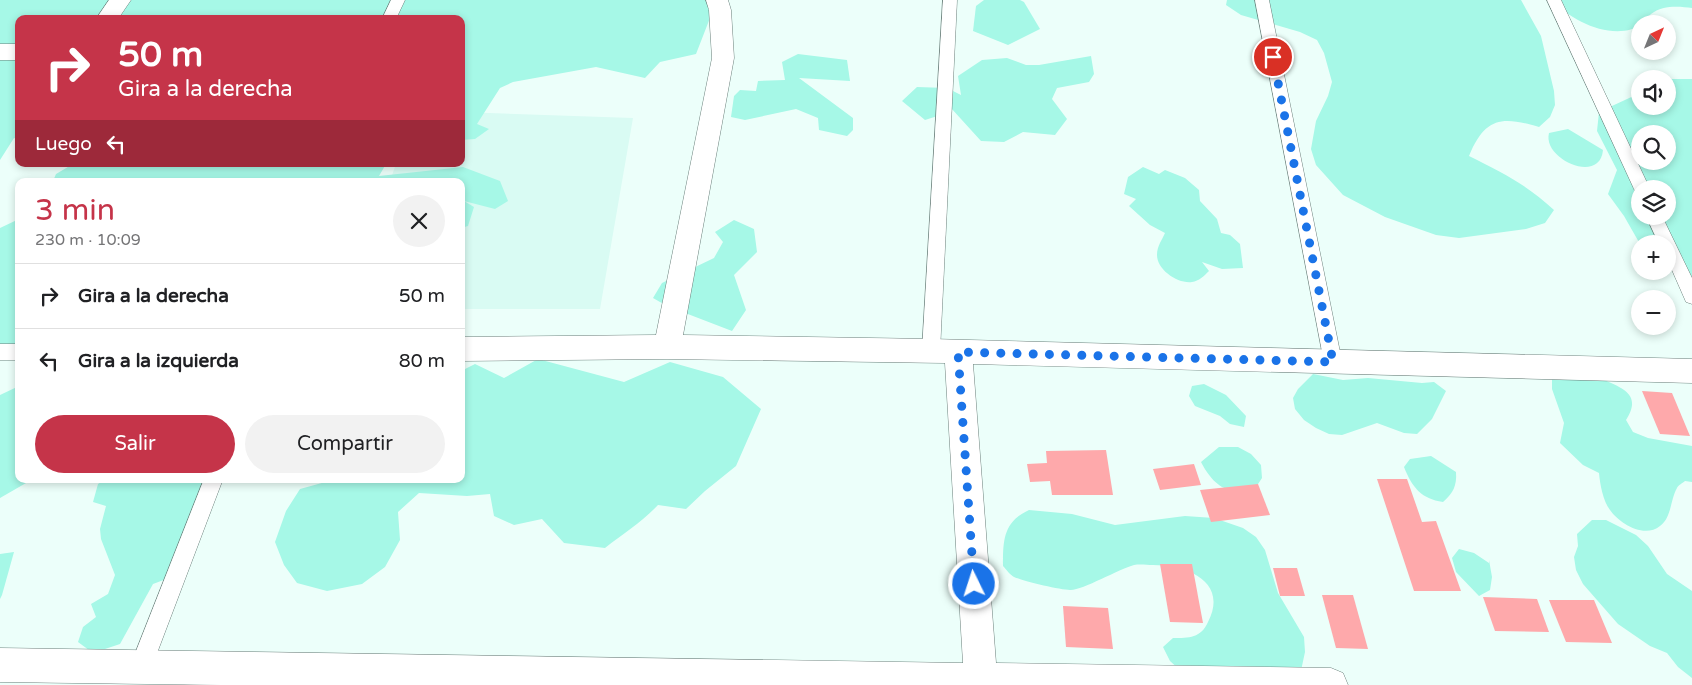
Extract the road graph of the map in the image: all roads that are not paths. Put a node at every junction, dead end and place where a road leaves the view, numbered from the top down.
1 (120, 0) edge
2 (398, 0) edge
3 (717, 0) edge
4 (950, 0) edge
5 (1262, 0) edge
6 (1554, 0) edge
7 (110, 15) edge
8 (391, 15) edge
9 (0, 52) edge
10 (15, 52) edge
11 (1638, 180) edge
12 (1676, 263) edge
13 (1692, 297) edge
14 (667, 347) junction
15 (465, 349) edge
16 (0, 352) edge
17 (15, 352) edge
18 (944, 352) junction
19 (1333, 362) junction
20 (1692, 371) edge
21 (211, 483) edge
22 (0, 665) edge
23 (124, 674) edge
24 (981, 683) edge
25 (1331, 685) edge

1 - 7 street
2 - 8 lane
3 - 14 street
4 - 18 lane
5 - 19 lane
6 - 11 lane
9 - 10 street
12 - 13 lane
14 - 15 street
14 - 18 street
16 - 17 lane
18 - 19 street
18 - 24 street
19 - 20 street
21 - 23 lane
22 - 23 street
23 - 24 street
24 - 25 street

